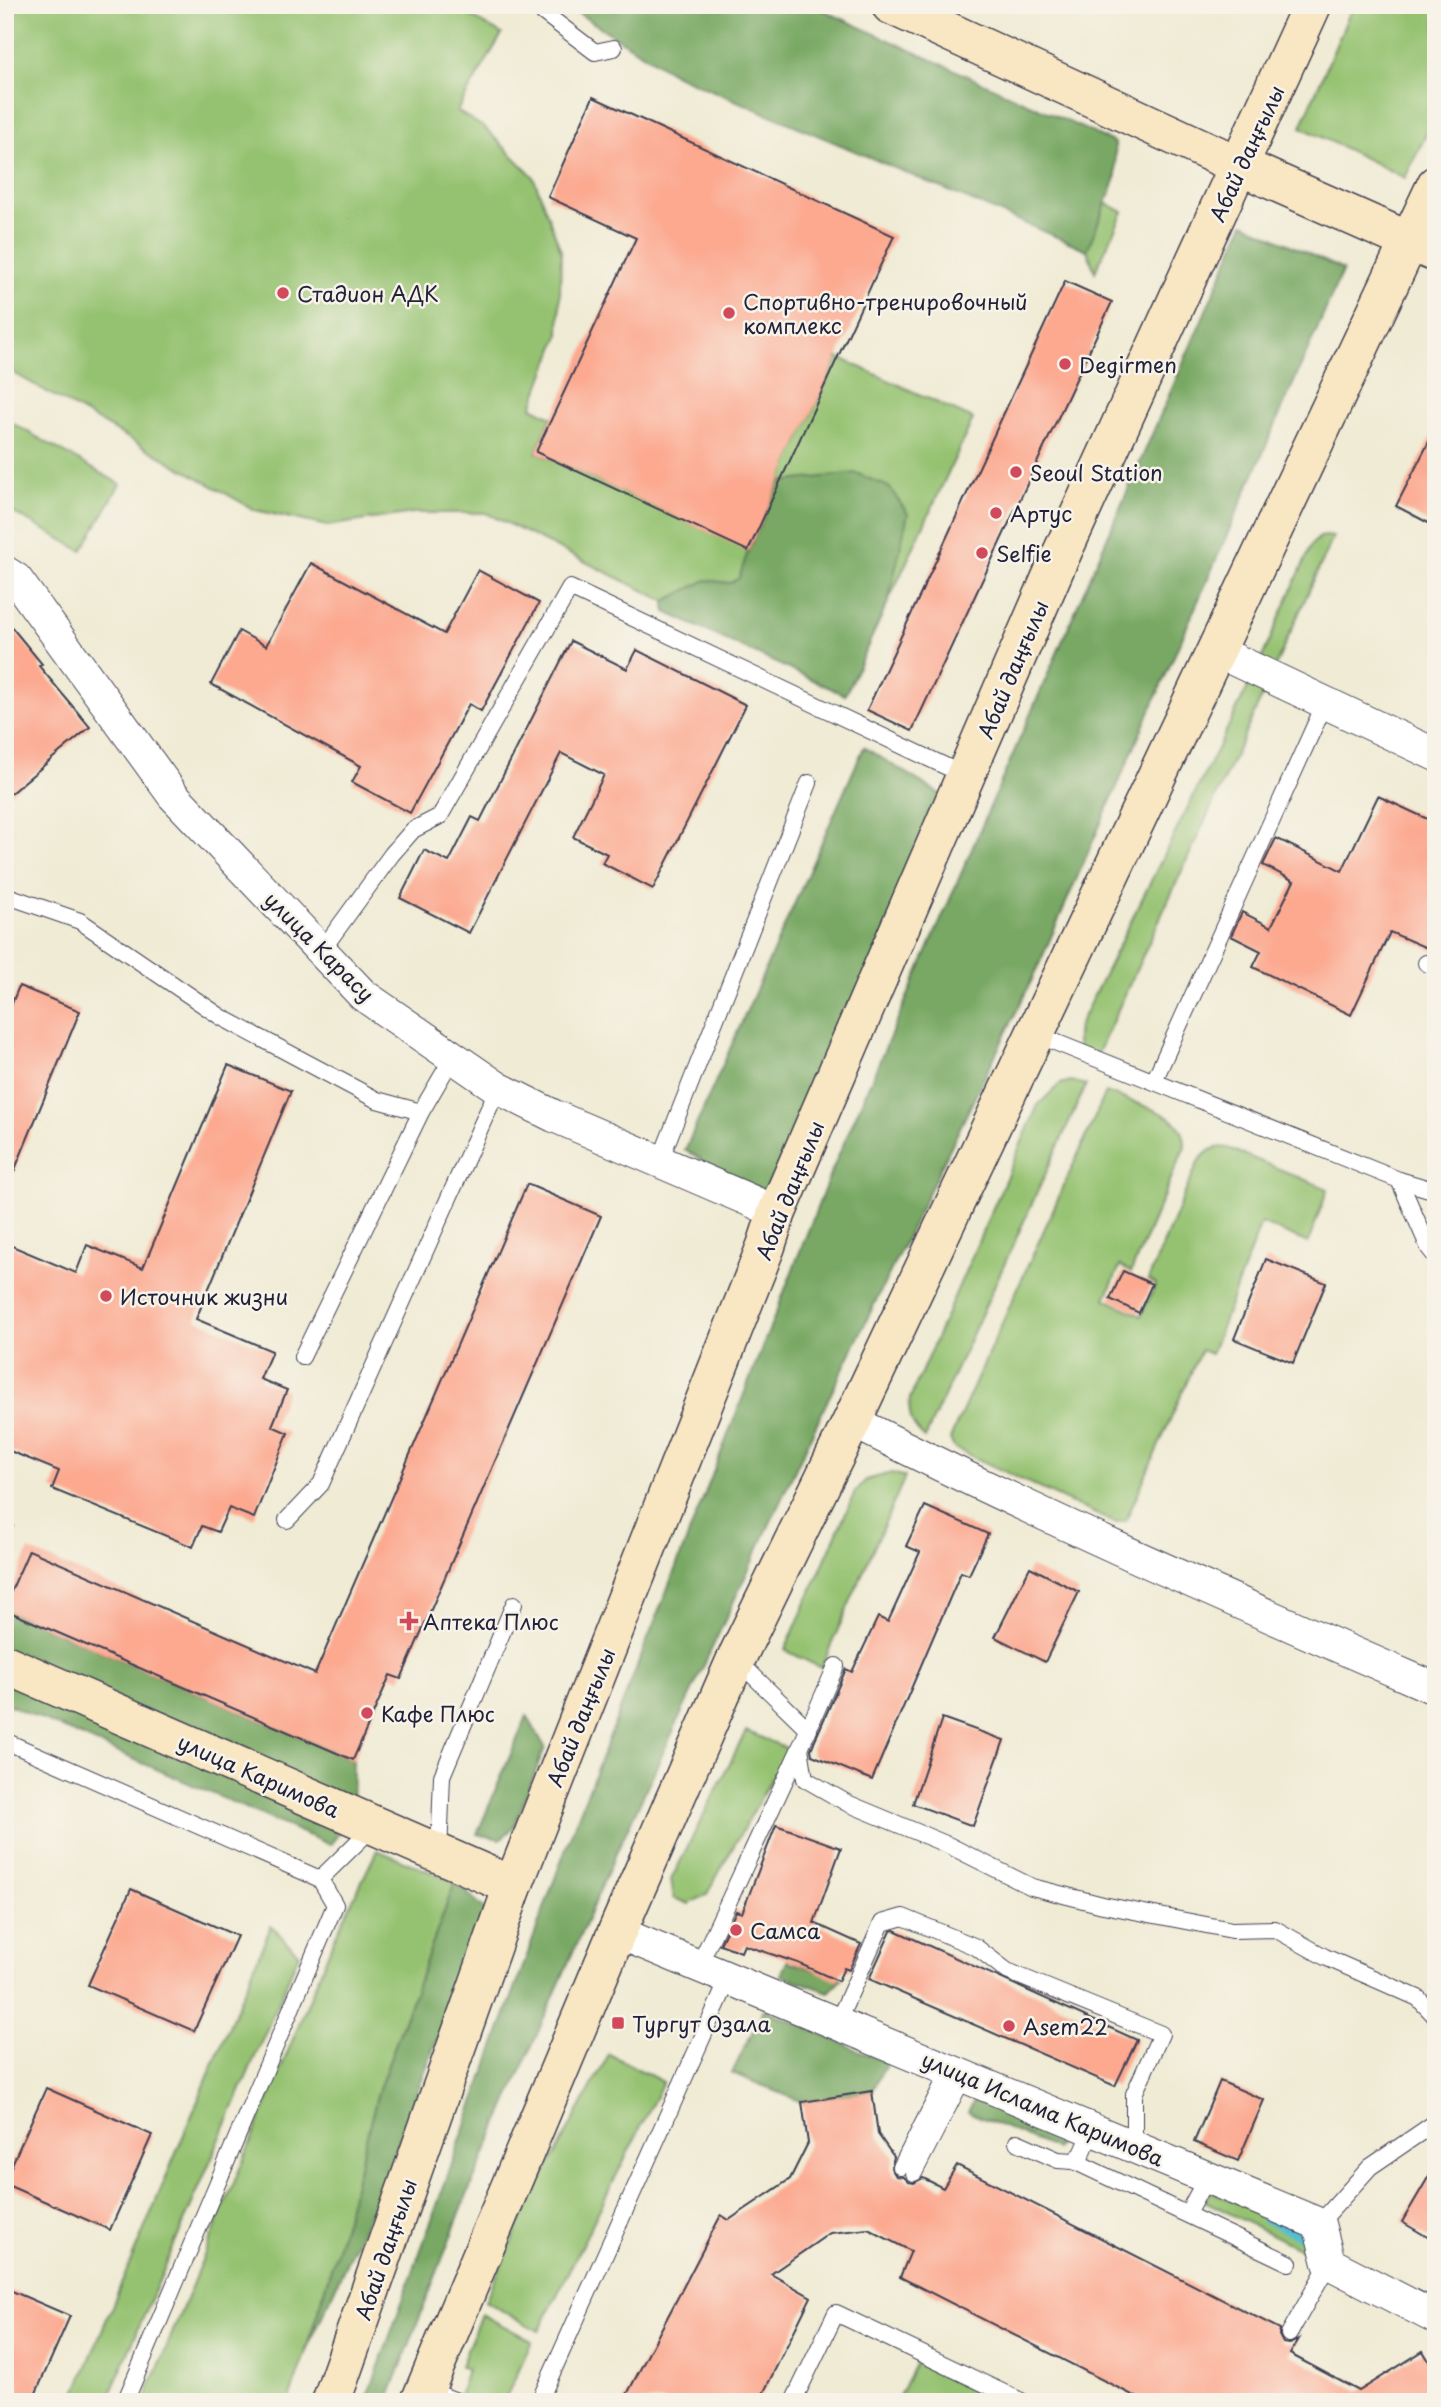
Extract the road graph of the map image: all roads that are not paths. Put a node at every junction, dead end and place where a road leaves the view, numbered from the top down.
1 (891, 5) edge
2 (1312, 5) edge
3 (538, 7) edge
4 (614, 48) dead end
5 (1240, 166) junction
6 (1436, 185) edge
7 (1423, 247) edge
8 (9, 580) edge
9 (1216, 651) junction
10 (1325, 703) junction
11 (1436, 755) edge
12 (966, 776) junction
13 (809, 783) dead end
14 (5, 895) edge
15 (322, 950) junction
16 (1035, 1034) junction
17 (453, 1057) junction
18 (1154, 1081) junction
19 (498, 1088) junction
20 (421, 1112) junction
21 (659, 1163) junction
22 (1399, 1180) junction
23 (1436, 1191) edge
24 (777, 1212) junction
25 (1436, 1256) edge
26 (302, 1357) dead end
27 (852, 1421) junction
28 (5, 1516) edge
29 (287, 1520) dead end
30 (5, 1525) edge
31 (514, 1604) dead end
32 (736, 1659) junction
33 (5, 1664) edge
34 (836, 1666) dead end
35 (1436, 1689) edge
36 (808, 1730) junction
37 (5, 1741) edge
38 (800, 1748) junction
39 (374, 1825) junction
40 (439, 1854) junction
41 (320, 1880) junction
42 (513, 1886) junction
43 (617, 1932) junction
44 (699, 1965) junction
45 (729, 1978) junction
46 (1436, 2017) edge
47 (837, 2023) junction
48 (957, 2073) junction
49 (1436, 2122) edge
50 (1093, 2129) junction
51 (1017, 2142) dead end
52 (1134, 2146) junction
53 (1074, 2161) junction
54 (908, 2170) dead end
55 (1207, 2177) junction
56 (1187, 2214) junction
57 (1320, 2224) junction
58 (1289, 2263) dead end
59 (1329, 2263) junction
60 (1436, 2318) edge
61 (1289, 2334) dead end
62 (435, 2398) edge
63 (125, 2402) edge
64 (331, 2402) edge
65 (539, 2402) edge
66 (793, 2402) edge
67 (1023, 2402) edge

1 - 5 main road
2 - 5 main road, Абай даңғылы
3 - 4 lane
5 - 7 main road
5 - 12 main road, Абай даңғылы
6 - 7 main road
7 - 9 main road
8 - 15 street, улица Карасу
9 - 10 street
9 - 16 main road
10 - 11 street
10 - 18 lane
12 - 15 lane
12 - 24 main road, Абай даңғылы
13 - 21 lane
14 - 20 lane
15 - 17 street, улица Карасу
16 - 18 lane
16 - 27 main road
17 - 19 street, улица Карасу
17 - 20 lane
18 - 22 lane
19 - 21 street, улица Карасу
19 - 29 lane
20 - 26 lane
21 - 24 street, улица Карасу
22 - 23 lane
22 - 25 lane
24 - 42 main road, Абай даңғылы
27 - 32 main road
27 - 35 street
28 - 30 lane
31 - 40 lane
32 - 36 lane
32 - 43 main road
33 - 39 main road, улица Каримова
34 - 36 lane
36 - 38 lane
37 - 41 lane
38 - 44 lane
38 - 46 lane
39 - 40 main road, улица Каримова
39 - 41 lane
40 - 42 main road, улица Каримова
41 - 63 lane
42 - 64 main road, Абай даңғылы
43 - 44 street, улица Ислама Каримова
43 - 62 main road
44 - 45 street, улица Ислама Каримова
45 - 47 street, улица Ислама Каримова
45 - 65 lane
47 - 48 street, улица Ислама Каримова
47 - 52 lane
48 - 50 street, улица Ислама Каримова
48 - 54 lane
49 - 57 lane
50 - 52 street, улица Ислама Каримова
50 - 53 lane
51 - 53 lane
52 - 55 street, улица Ислама Каримова
53 - 56 lane
55 - 56 lane
55 - 57 street, улица Ислама Каримова
56 - 58 lane
57 - 59 street
59 - 60 street
59 - 61 lane
66 - 67 lane

